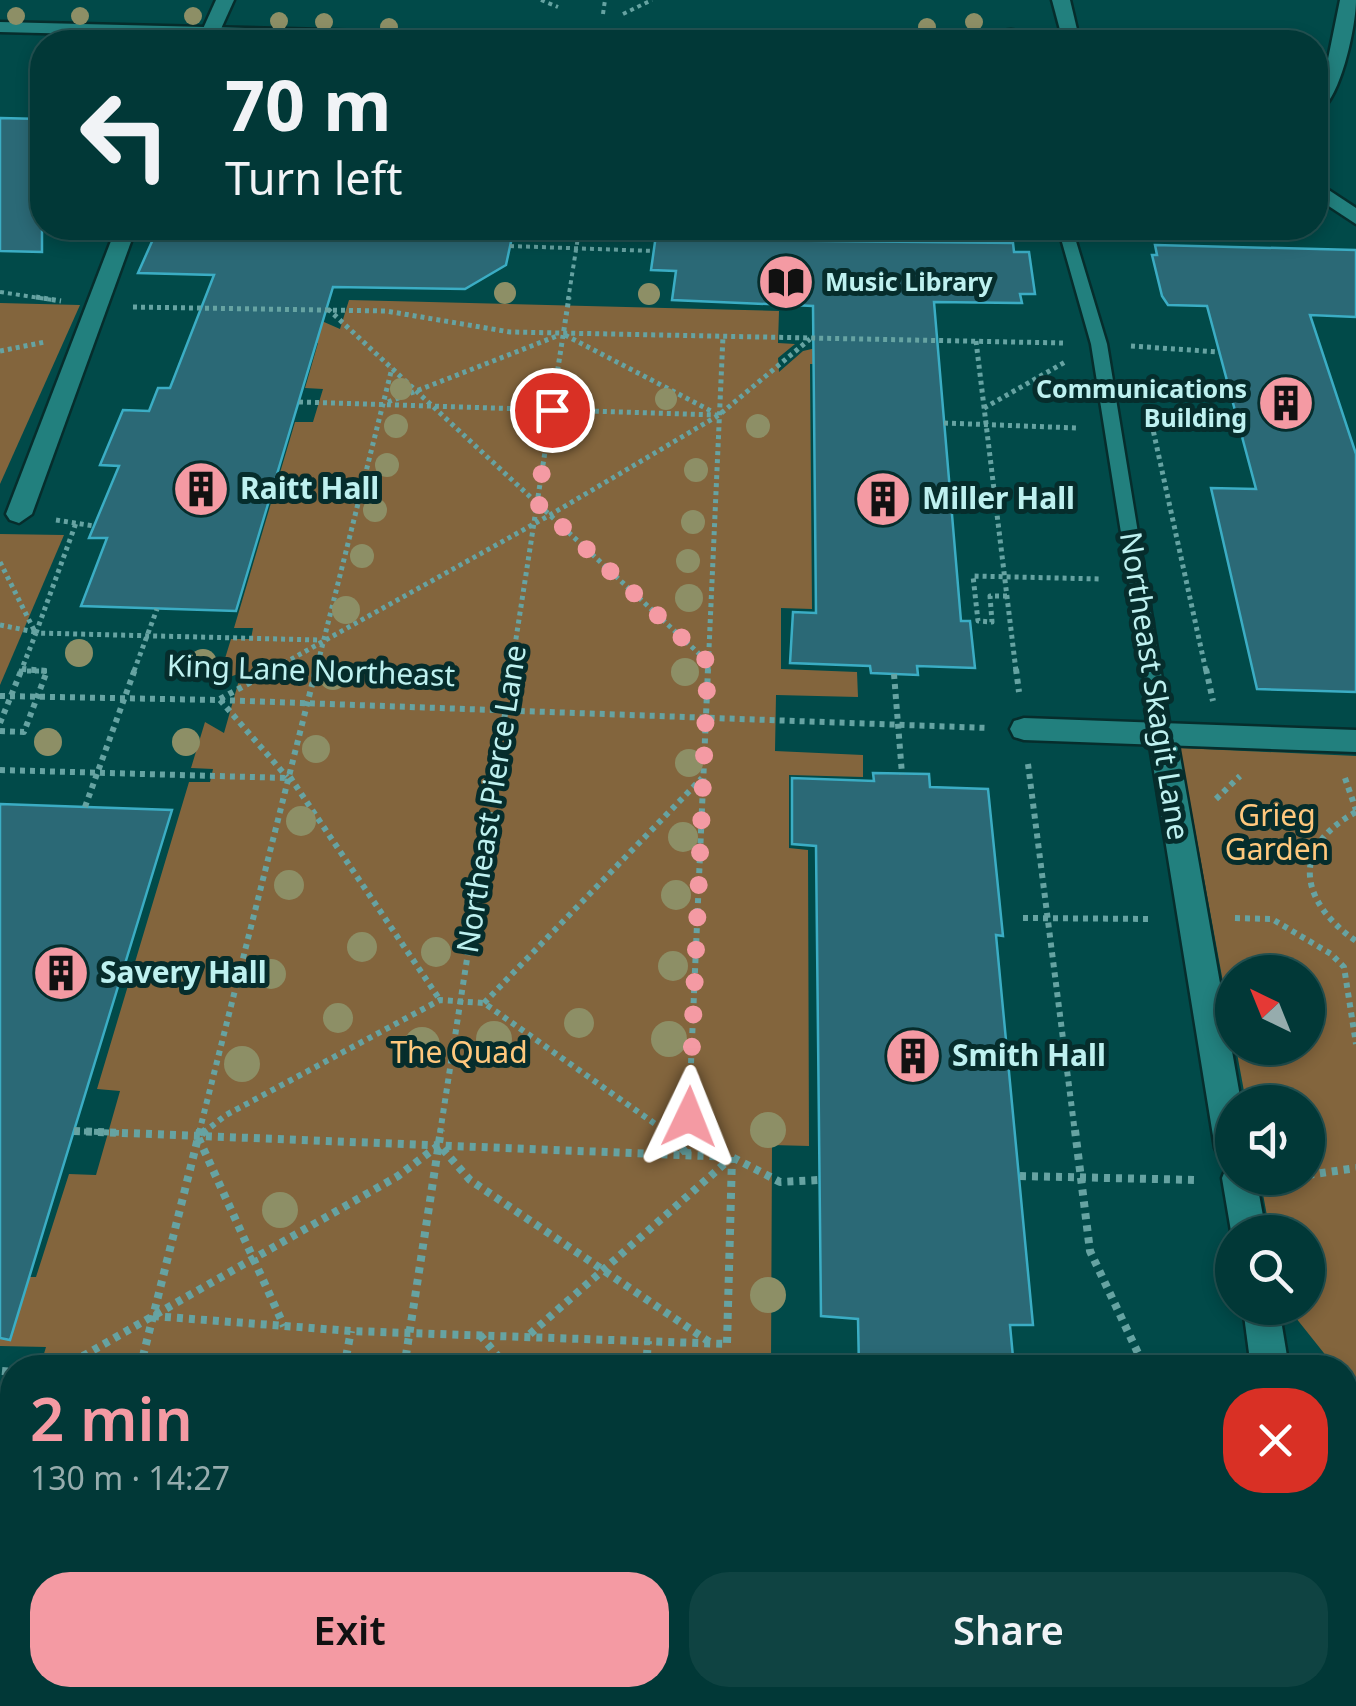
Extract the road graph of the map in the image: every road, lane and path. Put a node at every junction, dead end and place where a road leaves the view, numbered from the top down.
1 (225, 0) edge
2 (1061, 0) edge
3 (1349, 0) edge
4 (0, 27) edge
5 (63, 30) edge
6 (212, 30) edge
7 (1071, 30) edge
8 (1328, 81) edge
9 (1328, 198) edge
10 (1356, 218) edge
11 (121, 240) edge
12 (578, 240) edge
13 (1069, 240) edge
14 (510, 246) dead end
15 (576, 249) junction
16 (654, 250) dead end
17 (0, 292) edge
18 (96, 306) junction
19 (327, 308) junction
20 (563, 333) junction
21 (723, 336) junction
22 (811, 338) junction
23 (976, 341) junction
24 (1099, 344) junction
25 (1219, 352) dead end
26 (1139, 362) dead end
27 (392, 368) junction
28 (416, 391) junction
29 (299, 402) dead end
30 (382, 405) junction
31 (433, 406) junction
32 (984, 408) junction
33 (552, 410) junction
34 (1150, 412) dead end
35 (719, 415) junction
36 (944, 423) dead end
37 (986, 425) junction
38 (1113, 430) junction
39 (537, 503) junction
40 (19, 514) dead end
41 (550, 515) junction
42 (534, 522) junction
43 (94, 526) dead end
44 (0, 562) edge
45 (1004, 577) junction
46 (1138, 580) junction
47 (1007, 596) junction
48 (157, 609) dead end
49 (0, 625) edge
50 (36, 633) junction
51 (147, 636) junction
52 (323, 640) junction
53 (708, 662) junction
54 (21, 671) junction
55 (894, 674) dead end
56 (0, 696) edge
57 (11, 696) junction
58 (37, 696) junction
59 (124, 698) junction
60 (219, 700) junction
61 (308, 703) junction
62 (506, 710) junction
63 (706, 717) junction
64 (898, 724) junction
65 (0, 727) edge
66 (980, 727) dead end
67 (1024, 729) junction
68 (1162, 734) junction
69 (1221, 736) junction
70 (1356, 740) edge
71 (0, 770) edge
72 (98, 773) junction
73 (902, 774) dead end
74 (703, 776) junction
75 (289, 777) junction
76 (85, 807) dead end
77 (1356, 812) edge
78 (1046, 917) junction
79 (1024, 918) dead end
80 (1193, 919) junction
81 (1356, 942) edge
82 (440, 1000) junction
83 (461, 1002) junction
84 (484, 1003) junction
85 (1356, 1044) edge
86 (1222, 1085) edge
87 (74, 1131) dead end
88 (198, 1137) junction
89 (438, 1145) junction
90 (688, 1155) junction
91 (732, 1157) junction
92 (1356, 1168) edge
93 (1215, 1170) edge
94 (1325, 1173) edge
95 (1020, 1176) dead end
96 (1081, 1176) junction
97 (820, 1180) dead end
98 (254, 1258) junction
99 (604, 1270) junction
100 (153, 1316) junction
101 (1263, 1325) edge
102 (284, 1326) junction
103 (410, 1330) junction
104 (351, 1331) junction
105 (479, 1334) junction
106 (528, 1335) junction
107 (648, 1341) junction
108 (711, 1343) junction
109 (85, 1355) edge
110 (143, 1355) edge
111 (346, 1355) edge
112 (406, 1355) edge
113 (497, 1355) edge
114 (647, 1355) edge
115 (1139, 1355) edge
116 (1268, 1355) edge

1 - 6 street
2 - 7 street
3 - 8 street
4 - 5 street
9 - 10 street
11 - 18 street
12 - 15 path, Northeast Pierce Lane
13 - 24 lane, Northeast Skagit Lane
14 - 15 path
15 - 16 path
15 - 20 path, Northeast Pierce Lane
17 - 18 path
18 - 19 path
18 - 40 street
19 - 20 path
19 - 27 path
20 - 21 path
20 - 28 path
20 - 33 path, Northeast Pierce Lane
20 - 35 path
21 - 22 path
21 - 35 path
22 - 23 path
22 - 35 path
23 - 24 path
23 - 32 path
24 - 32 path
24 - 38 lane, Northeast Skagit Lane
25 - 26 path
27 - 28 path
27 - 30 path
28 - 30 path
28 - 31 path
29 - 30 path
30 - 31 path
30 - 52 path
31 - 33 path
31 - 39 path
32 - 37 path
33 - 35 path
33 - 39 path, Northeast Pierce Lane
34 - 69 path
35 - 41 path
35 - 53 path
36 - 37 path
37 - 38 path
37 - 45 path
38 - 46 lane, Northeast Skagit Lane
39 - 41 path
39 - 42 path, Northeast Pierce Lane
41 - 42 path
41 - 53 path
42 - 52 path
42 - 62 path, Northeast Pierce Lane
43 - 50 path
44 - 50 path
45 - 46 path
45 - 47 path
45 - 47 path
46 - 68 lane, Northeast Skagit Lane
47 - 67 path
48 - 51 path
49 - 50 path
50 - 51 path
50 - 54 path
51 - 52 path
51 - 59 path
52 - 60 path
52 - 61 path
53 - 63 path
54 - 57 path
54 - 58 path
55 - 64 path
56 - 57 path, King Lane Northeast
57 - 58 path, King Lane Northeast
57 - 65 path
58 - 59 path, King Lane Northeast
58 - 65 path
59 - 60 path, King Lane Northeast
59 - 72 path
60 - 61 path, King Lane Northeast
60 - 75 path
61 - 62 path, King Lane Northeast
61 - 75 path
62 - 63 path, King Lane Northeast
62 - 83 path, Northeast Pierce Lane
63 - 64 path, King Lane Northeast
63 - 74 path
64 - 66 path, King Lane Northeast
64 - 73 path
67 - 68 street
67 - 78 path
68 - 69 street
68 - 80 street, Northeast Skagit Lane
69 - 70 street
71 - 72 path
72 - 75 path
72 - 76 path
74 - 84 path
74 - 90 path
75 - 82 path
75 - 88 path
77 - 81 path
78 - 79 path
78 - 80 path
78 - 96 path
80 - 85 path
80 - 86 street, Northeast Skagit Lane
82 - 83 path
82 - 88 path
83 - 84 path
83 - 89 path, Northeast Pierce Lane
84 - 90 path
87 - 88 path
88 - 89 path
88 - 98 path
88 - 100 path
89 - 90 path
89 - 98 path
89 - 99 path
89 - 103 path, Northeast Pierce Lane
90 - 91 path
91 - 97 path
91 - 99 path
91 - 108 path
92 - 94 path
93 - 96 path
95 - 96 path
96 - 115 path
98 - 100 path
98 - 102 path
99 - 106 path
99 - 108 path
100 - 102 path
100 - 109 path
100 - 110 path
101 - 116 street
102 - 104 path
103 - 104 path
103 - 105 path
103 - 112 path, Northeast Pierce Lane
104 - 111 path
105 - 106 path
105 - 113 path
106 - 107 path
107 - 108 path
107 - 114 path

